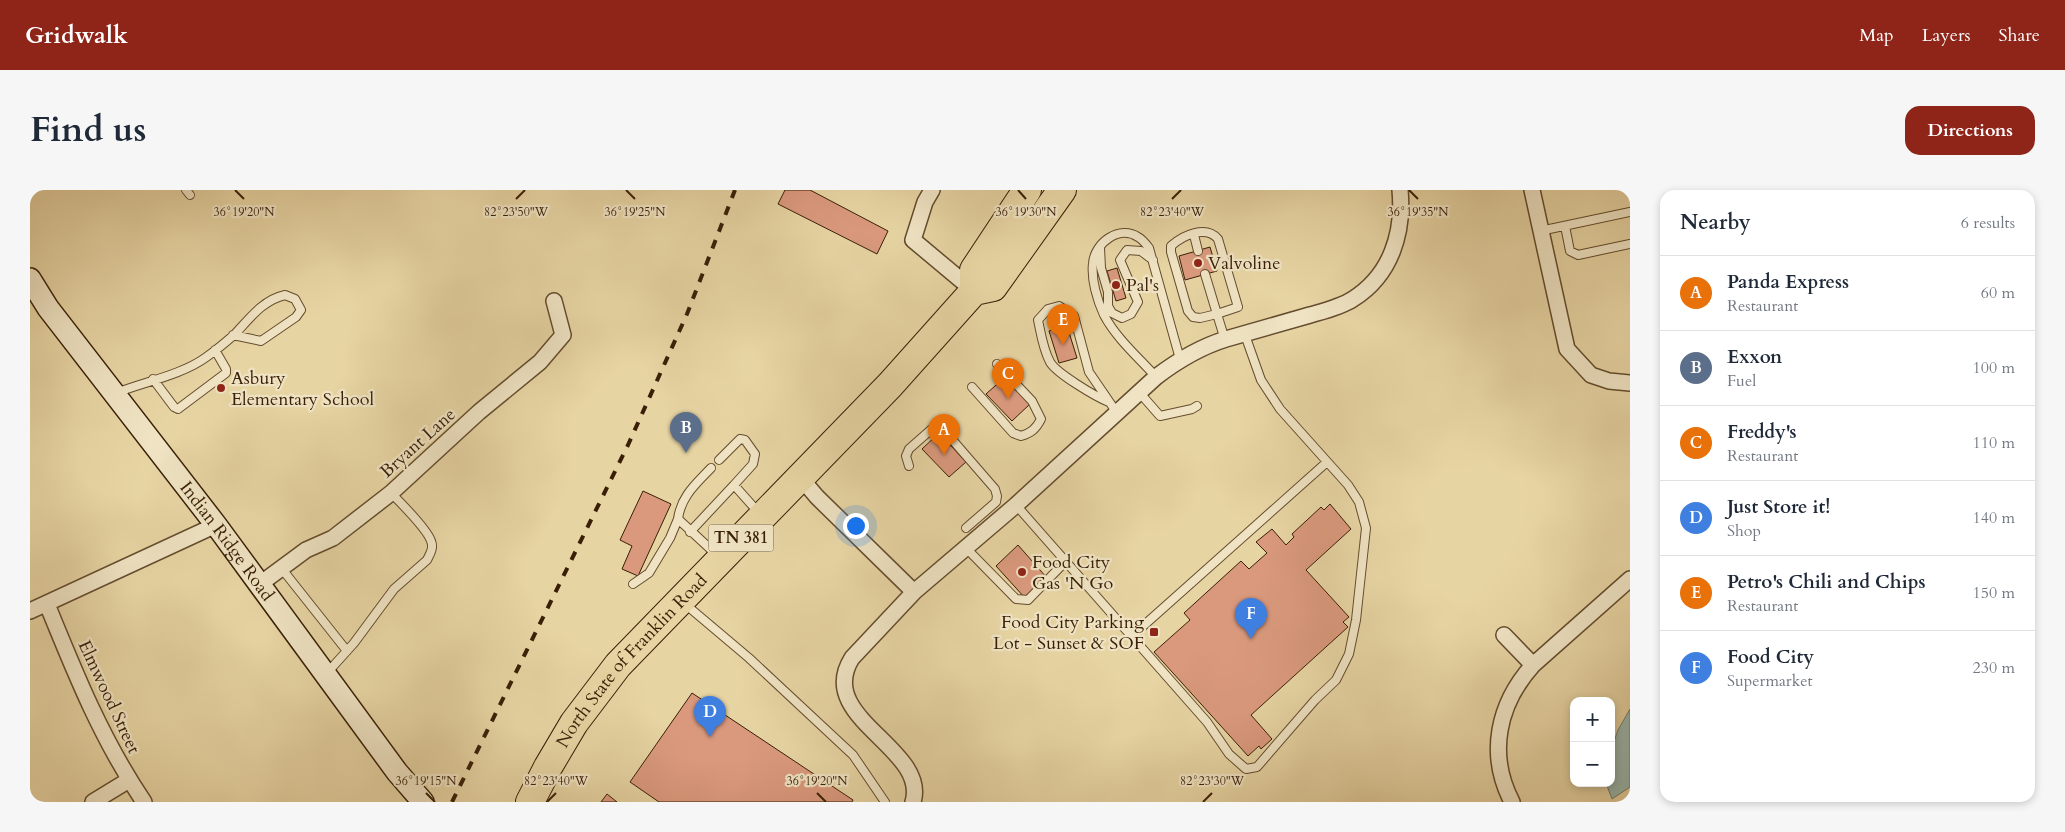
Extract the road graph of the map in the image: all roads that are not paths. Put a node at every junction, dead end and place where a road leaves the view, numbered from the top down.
1 (932, 190) edge
2 (1027, 190) edge
3 (1062, 190) edge
4 (1076, 190) edge
5 (1400, 190) edge
6 (1532, 190) edge
7 (1630, 212) edge
8 (1566, 226) junction
9 (1540, 231) junction
10 (1194, 234) junction
11 (1630, 244) edge
12 (1100, 246) junction
13 (1198, 251) dead end
14 (1015, 258) junction
15 (1154, 260) junction
16 (1205, 274) dead end
17 (30, 279) edge
18 (974, 291) junction
19 (554, 301) dead end
20 (1217, 314) junction
21 (234, 335) junction
22 (1245, 335) junction
23 (1224, 340) junction
24 (214, 350) junction
25 (1180, 359) junction
26 (997, 364) dead end
27 (1156, 377) junction
28 (153, 379) junction
29 (1630, 383) edge
30 (972, 387) dead end
31 (1139, 392) junction
32 (114, 394) junction
33 (1196, 406) dead end
34 (1113, 408) junction
35 (719, 460) dead end
36 (1327, 462) junction
37 (909, 466) dead end
38 (712, 468) dead end
39 (800, 477) junction
40 (734, 485) junction
41 (391, 493) junction
42 (1016, 504) junction
43 (762, 516) junction
44 (678, 520) junction
45 (216, 525) junction
46 (966, 528) dead end
47 (690, 532) junction
48 (965, 547) junction
49 (721, 559) junction
50 (1066, 561) junction
51 (282, 569) junction
52 (1630, 579) edge
53 (260, 584) junction
54 (633, 584) dead end
55 (914, 592) junction
56 (680, 600) junction
57 (47, 604) junction
58 (30, 611) edge
59 (1504, 635) dead end
60 (1133, 636) junction
61 (347, 651) junction
62 (1533, 664) junction
63 (326, 675) junction
64 (129, 780) junction
65 (93, 802) edge
66 (144, 802) edge
67 (423, 802) edge
68 (530, 802) edge
69 (885, 802) edge
70 (914, 802) edge
71 (1512, 802) edge

1 - 18 street
2 - 18 highway
3 - 14 highway, North State of Franklin Road / TN 381
4 - 14 highway
5 - 22 street
6 - 9 street
7 - 8 lane
8 - 9 lane
8 - 11 lane
9 - 29 street
10 - 13 lane
10 - 20 lane
10 - 20 lane
12 - 15 lane
12 - 15 lane
12 - 27 lane
14 - 18 highway, North State of Franklin Road / TN 381
15 - 25 lane
16 - 20 lane
17 - 32 street, Indian Ridge Road
18 - 39 highway, North State of Franklin Road / TN 381
19 - 41 street, Bryant Lane
20 - 23 lane
21 - 21 lane
21 - 24 lane
22 - 23 street
22 - 36 lane
23 - 25 street
24 - 28 lane
24 - 28 lane
25 - 27 street
26 - 30 lane
27 - 31 street
28 - 32 lane
31 - 33 lane
31 - 34 street
32 - 45 street, Indian Ridge Road
34 - 34 lane
34 - 42 street
35 - 40 lane
36 - 60 lane
36 - 60 lane
37 - 46 lane
38 - 44 lane
39 - 43 highway, North State of Franklin Road / TN 381
39 - 55 street
40 - 43 lane
40 - 47 lane
41 - 51 street, Bryant Lane
41 - 61 lane
42 - 48 street
42 - 50 lane
43 - 49 highway, North State of Franklin Road / TN 381
44 - 47 lane
44 - 54 lane
45 - 53 street, Indian Ridge Road
45 - 57 street
47 - 49 lane
48 - 50 lane
48 - 55 street
49 - 56 highway, North State of Franklin Road / TN 381
50 - 60 lane
51 - 53 street, Bryant Lane
51 - 61 lane
52 - 62 street
53 - 63 street, Indian Ridge Road
55 - 70 street
56 - 68 highway, North State of Franklin Road / TN 381
56 - 69 lane
57 - 58 street
57 - 64 street, Elmwood Street
59 - 62 street
61 - 63 lane
62 - 71 street
63 - 67 street, Indian Ridge Road
64 - 65 street
64 - 66 street, Elmwood Street

